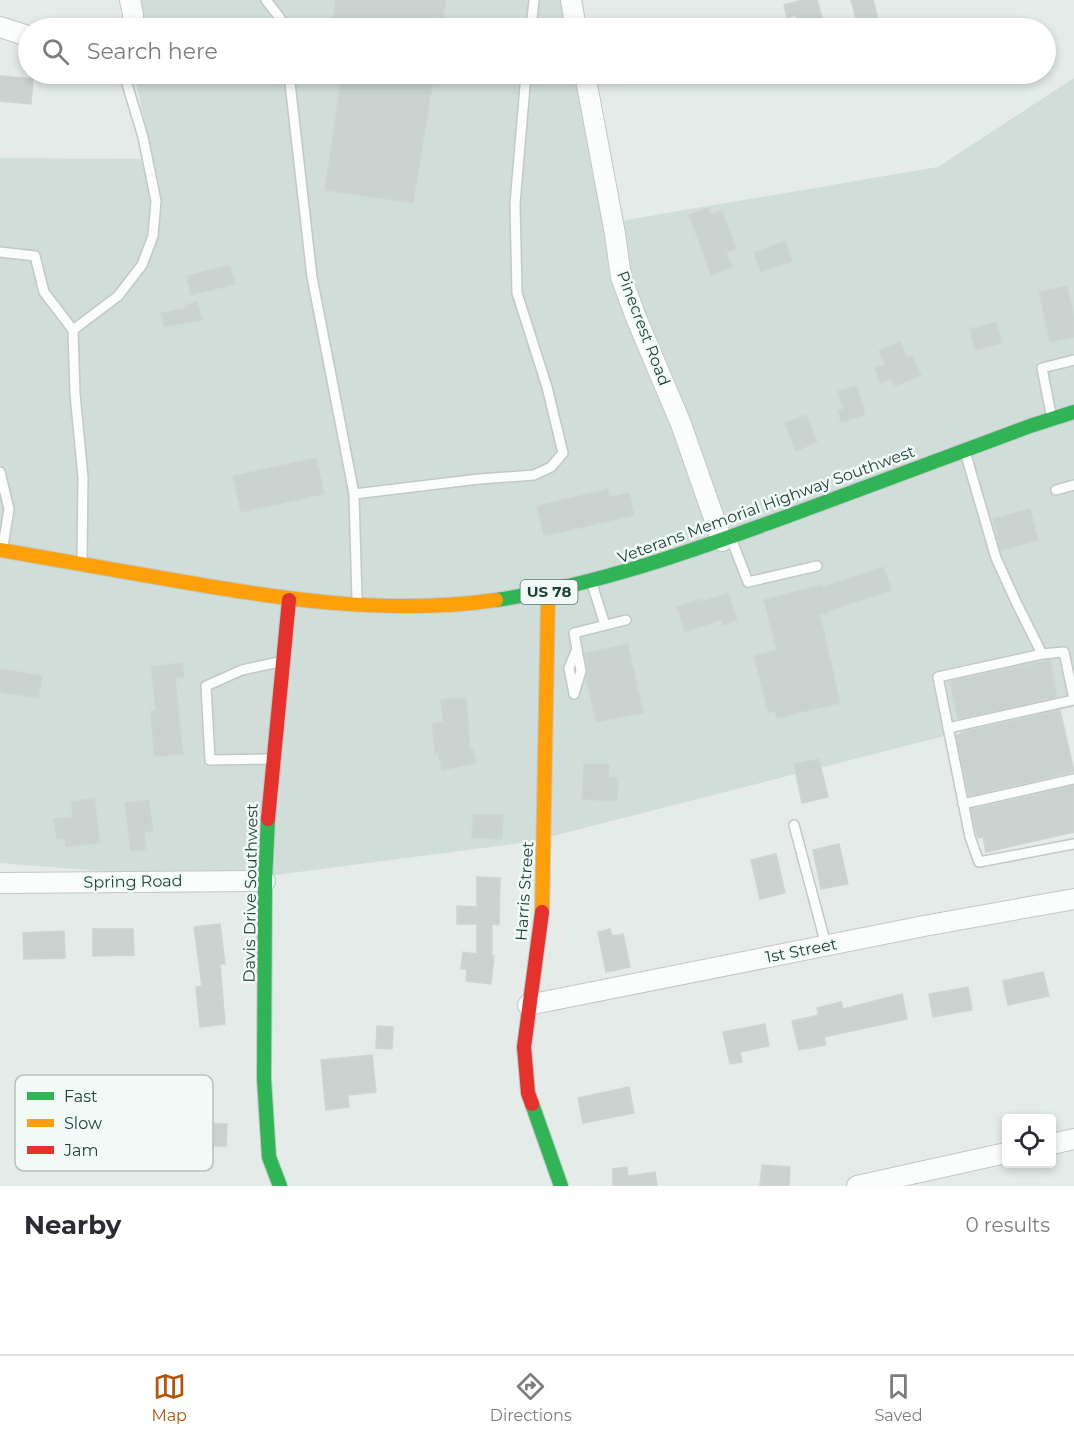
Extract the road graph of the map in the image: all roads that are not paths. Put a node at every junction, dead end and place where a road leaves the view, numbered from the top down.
1 (130, 0) edge
2 (266, 0) edge
3 (534, 0) edge
4 (571, 0) edge
5 (133, 18) edge
6 (280, 18) edge
7 (532, 18) edge
8 (574, 18) edge
9 (0, 27) edge
10 (18, 33) edge
11 (127, 84) edge
12 (290, 84) edge
13 (525, 84) edge
14 (587, 84) edge
15 (0, 252) edge
16 (73, 330) junction
17 (1074, 360) edge
18 (1074, 412) edge
19 (1052, 419) junction
20 (965, 450) junction
21 (0, 472) edge
22 (1074, 485) edge
23 (1056, 490) dead end
24 (354, 494) junction
25 (5, 508) edge
26 (726, 539) junction
27 (1, 550) edge
28 (82, 565) junction
29 (817, 566) dead end
30 (592, 582) junction
31 (550, 591) junction
32 (289, 600) junction
33 (357, 605) junction
34 (626, 620) dead end
35 (605, 625) junction
36 (577, 649) dead end
37 (1042, 654) junction
38 (282, 662) junction
39 (1074, 700) edge
40 (948, 728) junction
41 (272, 759) junction
42 (1074, 778) edge
43 (963, 804) junction
44 (794, 825) dead end
45 (1074, 844) edge
46 (265, 881) junction
47 (0, 883) edge
48 (1074, 899) edge
49 (826, 945) junction
50 (528, 1005) junction
51 (1074, 1139) edge
52 (1056, 1142) edge
53 (1002, 1154) edge
54 (280, 1186) edge
55 (561, 1186) edge
56 (857, 1186) edge

1 - 5 street
2 - 6 lane
3 - 7 lane
4 - 8 street
9 - 10 street
11 - 16 lane
12 - 24 lane
13 - 24 lane
14 - 26 street, Pinecrest Road
15 - 16 lane
16 - 28 lane
17 - 19 lane
18 - 19 street, Veterans Memorial Highway Southwest / US 78
19 - 20 street, Veterans Memorial Highway Southwest / US 78
20 - 26 street, Veterans Memorial Highway Southwest / US 78
20 - 37 lane
21 - 25 lane
22 - 23 lane
24 - 33 lane
25 - 27 lane
26 - 29 lane
26 - 30 street, Veterans Memorial Highway Southwest / US 78
27 - 28 street, Veterans Memorial Highway Southwest / US 78
28 - 32 street, Veterans Memorial Highway Southwest / US 78
30 - 31 street, Veterans Memorial Highway Southwest / US 78
30 - 35 lane
31 - 33 street, Veterans Memorial Highway Southwest / US 78
31 - 50 street, Harris Street
32 - 33 street, Veterans Memorial Highway Southwest / US 78
32 - 38 street, Davis Drive Southwest
34 - 35 lane
35 - 36 lane
37 - 39 lane
37 - 40 lane
38 - 41 street, Davis Drive Southwest
38 - 41 lane
39 - 40 lane
40 - 43 lane
41 - 46 street, Davis Drive Southwest
42 - 43 lane
43 - 45 lane
44 - 49 lane
46 - 47 street, Spring Road
46 - 54 street, Davis Drive Southwest
48 - 49 street, 1st Street
49 - 50 street, 1st Street
50 - 55 street, Harris Street
51 - 52 street
53 - 56 street

